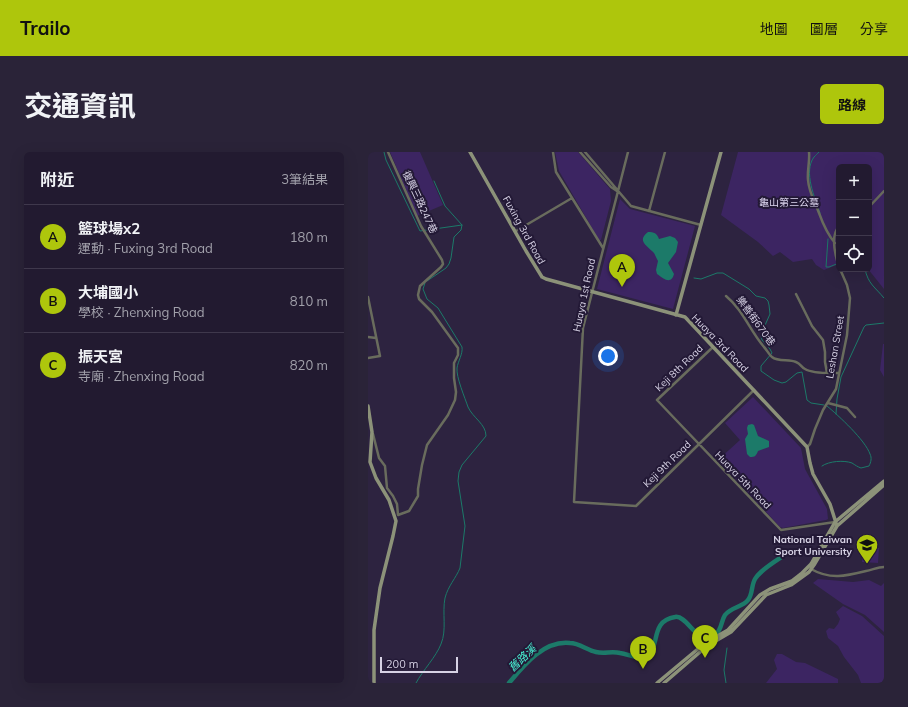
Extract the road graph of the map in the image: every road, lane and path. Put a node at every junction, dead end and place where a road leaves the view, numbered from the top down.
1 (388, 152) edge
2 (470, 152) edge
3 (553, 152) edge
4 (580, 152) edge
5 (584, 152) edge
6 (628, 152) edge
7 (665, 152) edge
8 (720, 152) edge
9 (809, 152) edge
10 (617, 191) junction
11 (884, 191) edge
12 (572, 198) junction
13 (872, 204) edge
14 (649, 211) junction
15 (701, 225) junction
16 (516, 231) junction
17 (836, 231) edge
18 (835, 243) junction
19 (603, 248) junction
20 (836, 252) edge
21 (841, 272) edge
22 (592, 292) junction
23 (796, 294) dead end
24 (726, 296) dead end
25 (368, 297) edge
26 (676, 315) junction
27 (368, 337) edge
28 (376, 338) junction
29 (713, 347) junction
30 (368, 358) edge
31 (839, 373) junction
32 (827, 374) junction
33 (754, 390) junction
34 (657, 400) joint
35 (828, 404) junction
36 (368, 406) edge
37 (855, 418) dead end
38 (372, 432) junction
39 (698, 445) junction
40 (808, 447) junction
41 (884, 481) edge
42 (884, 485) edge
43 (574, 502) joint
44 (836, 524) junction
45 (884, 567) edge
46 (810, 568) junction
47 (374, 683) edge
48 (657, 683) edge
49 (664, 683) edge

1 - 38 street, 復興三路247巷
2 - 16 street, Fuxing 3rd Road
3 - 12 street, Huaya 1st Road
4 - 10 street
5 - 10 street
6 - 10 street
7 - 14 street
8 - 15 street, Huaya 3rd Road
9 - 18 street
10 - 14 street
10 - 19 street
11 - 13 street
12 - 16 street
12 - 19 street, Huaya 1st Road
14 - 15 street
15 - 26 street, Huaya 3rd Road
16 - 22 street, Fuxing 3rd Road
17 - 18 street
18 - 20 street, Leshan Street
19 - 22 street, Huaya 1st Road
21 - 31 street, Leshan Street
22 - 26 street, Fuxing 3rd Road
22 - 43 street, Huaya 1st Road
23 - 32 street
24 - 32 street, 樂善街670巷
25 - 28 street
26 - 29 street, Huaya 3rd Road
27 - 28 street
28 - 30 street
29 - 33 street, Huaya 3rd Road
29 - 34 street, Keji 8th Road
31 - 32 street, 樂善街670巷
31 - 35 street, Leshan Street
33 - 39 street, Keji 9th Road
33 - 40 street, Huaya 3rd Road
34 - 39 street, Huaya 5th Road
35 - 37 street
35 - 40 street, Leshan Street
36 - 38 street
38 - 47 street
39 - 43 street, Keji 9th Road
39 - 44 street, Huaya 5th Road
40 - 44 street
41 - 44 street
42 - 44 street
44 - 46 street
45 - 46 street
46 - 48 street
46 - 49 street

